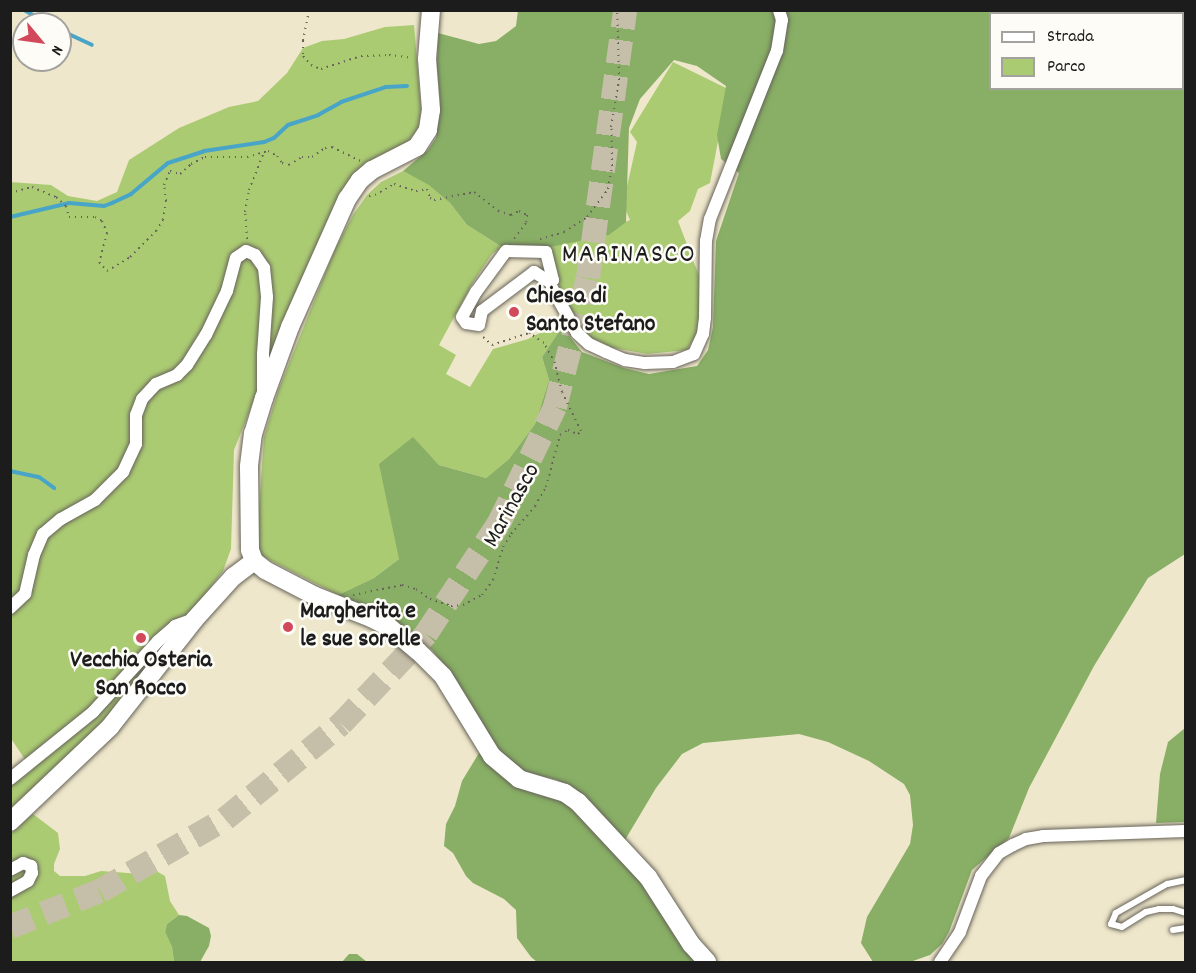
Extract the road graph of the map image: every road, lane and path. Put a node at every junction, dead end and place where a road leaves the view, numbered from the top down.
1 (309, 10) edge
2 (431, 10) edge
3 (617, 10) edge
4 (778, 10) edge
5 (427, 58) junction
6 (264, 151) junction
7 (372, 170) junction
8 (367, 192) dead end
9 (10, 193) edge
10 (535, 240) dead end
11 (514, 245) dead end
12 (248, 251) junction
13 (552, 288) dead end
14 (567, 315) junction
15 (479, 325) junction
16 (529, 333) junction
17 (264, 398) junction
18 (254, 561) junction
19 (330, 601) junction
20 (10, 608) edge
21 (195, 619) junction
22 (10, 779) edge
23 (10, 822) edge
24 (1185, 831) edge
25 (10, 870) edge
26 (1185, 880) edge
27 (10, 891) edge
28 (1185, 913) edge
29 (1185, 928) edge
30 (1173, 930) dead end
31 (707, 963) edge
32 (940, 963) edge

1 - 5 path
2 - 5 street
3 - 10 path
4 - 14 street
5 - 7 street
6 - 7 path
6 - 9 path
6 - 12 path
7 - 17 street
8 - 11 path
12 - 17 street
12 - 20 street
13 - 14 street
14 - 16 path
15 - 15 street
15 - 16 path
16 - 19 path, Marinasco
17 - 18 street
18 - 19 street
18 - 21 street
19 - 31 street
21 - 22 street
21 - 23 street
24 - 32 street
25 - 27 street
26 - 28 lane
29 - 30 lane

